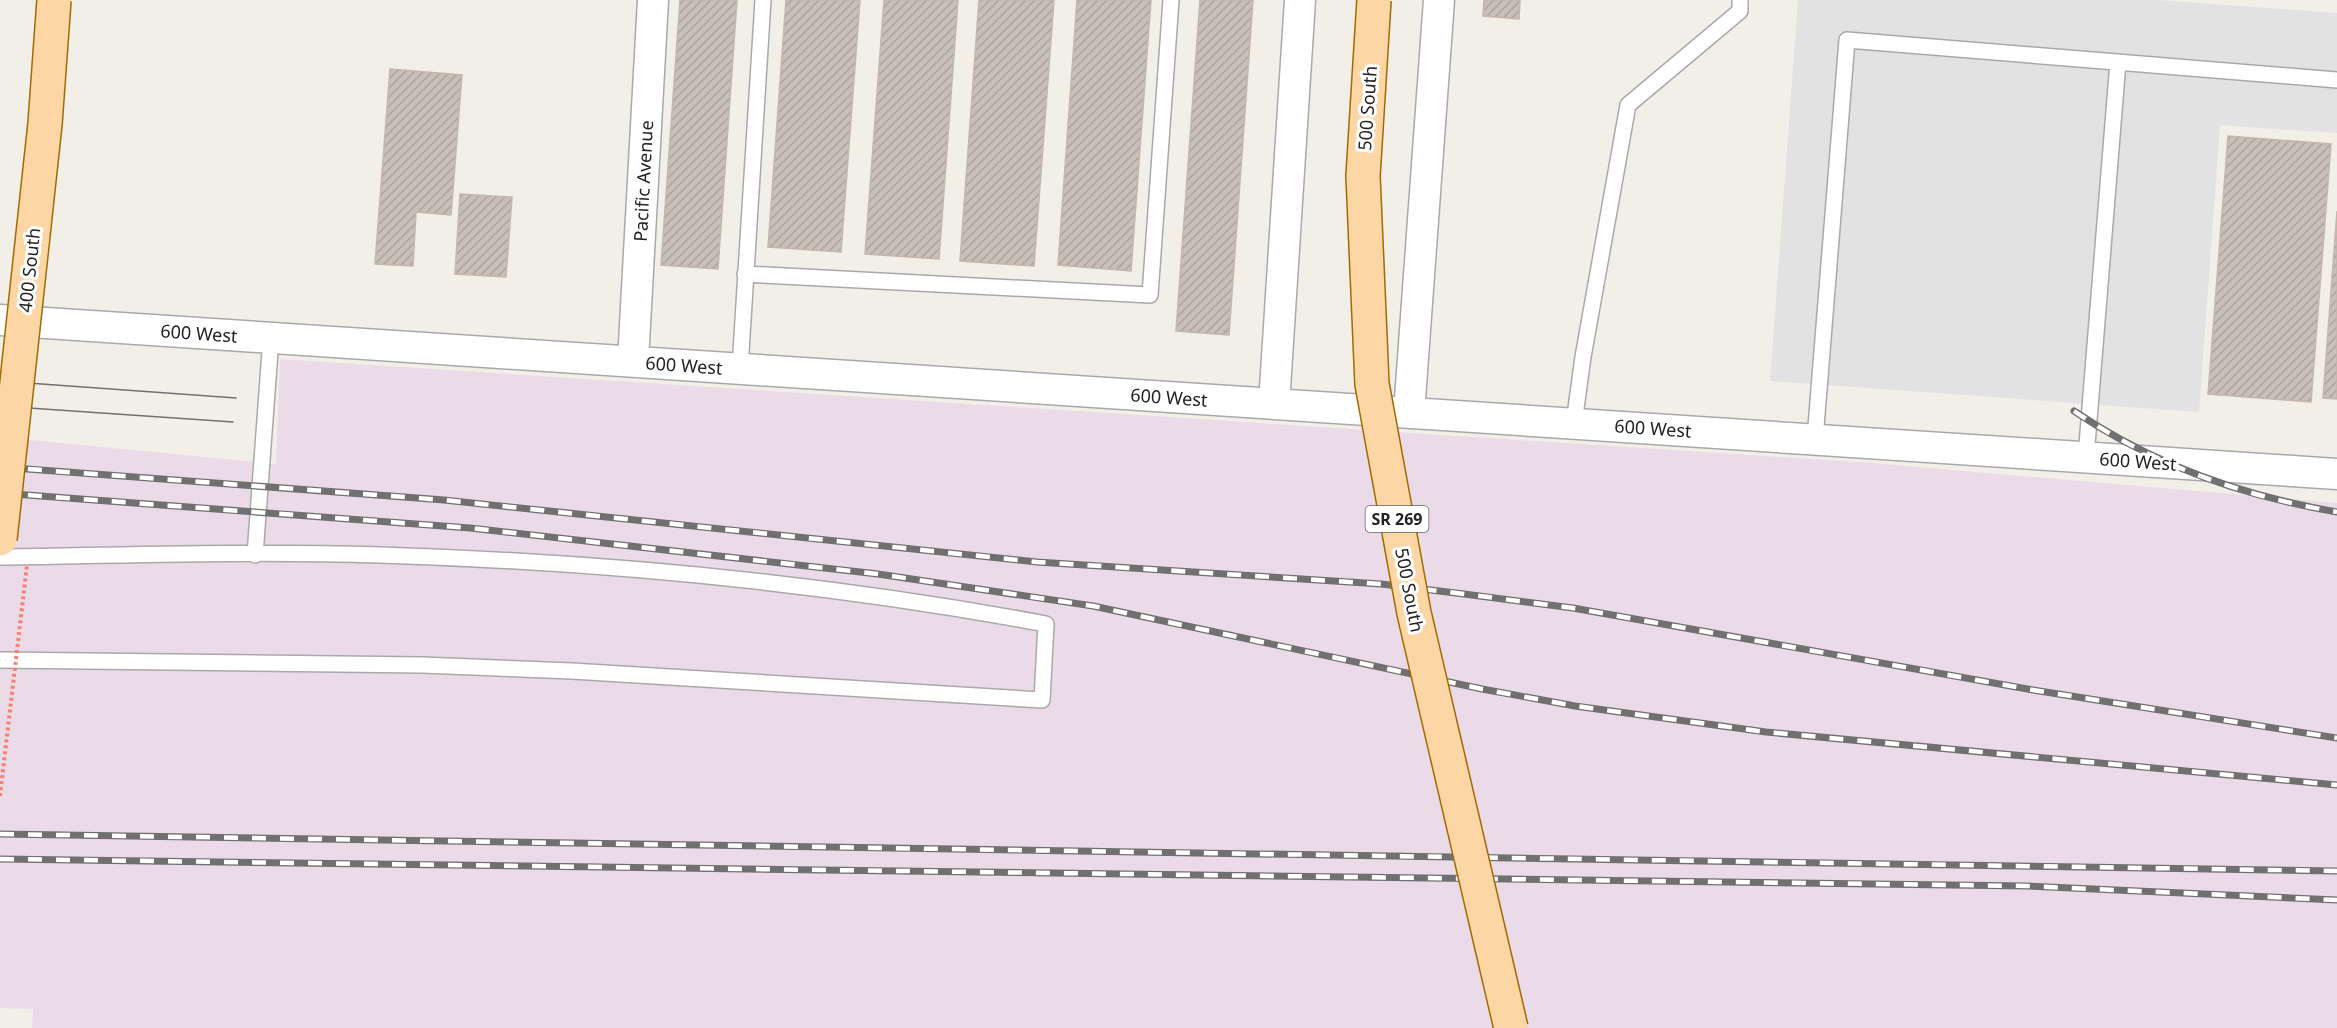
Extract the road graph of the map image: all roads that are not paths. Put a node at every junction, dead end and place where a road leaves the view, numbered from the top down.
1 (54, 0) edge
2 (653, 0) edge
3 (763, 0) edge
4 (1171, 0) edge
5 (1300, 0) edge
6 (1374, 0) edge
7 (1439, 0) edge
8 (1740, 0) edge
9 (2118, 62) junction
10 (2337, 80) edge
11 (745, 274) junction
12 (0, 320) edge
13 (271, 338) junction
14 (633, 361) junction
15 (740, 368) junction
16 (1274, 404) junction
17 (1409, 413) junction
18 (1574, 423) junction
19 (1815, 439) junction
20 (2086, 457) junction
21 (2337, 474) edge
22 (0, 539) edge
23 (255, 555) junction
24 (0, 557) edge
25 (0, 660) edge
26 (1511, 1028) edge

1 - 22 main road, 400 South, bridge
2 - 14 street, Pacific Avenue
3 - 11 lane
4 - 11 lane
5 - 16 street
6 - 26 main road, 500 South / SR 269, bridge
7 - 17 street
8 - 18 lane
9 - 10 lane
9 - 19 lane
9 - 20 lane
11 - 15 lane
12 - 13 street, 600 West
13 - 14 street, 600 West
13 - 23 lane
14 - 15 street, 600 West
15 - 16 street, 600 West
16 - 17 street, 600 West
17 - 18 street, 600 West
18 - 19 street, 600 West
19 - 20 street, 600 West
20 - 21 street, 600 West
23 - 24 lane
23 - 25 lane

